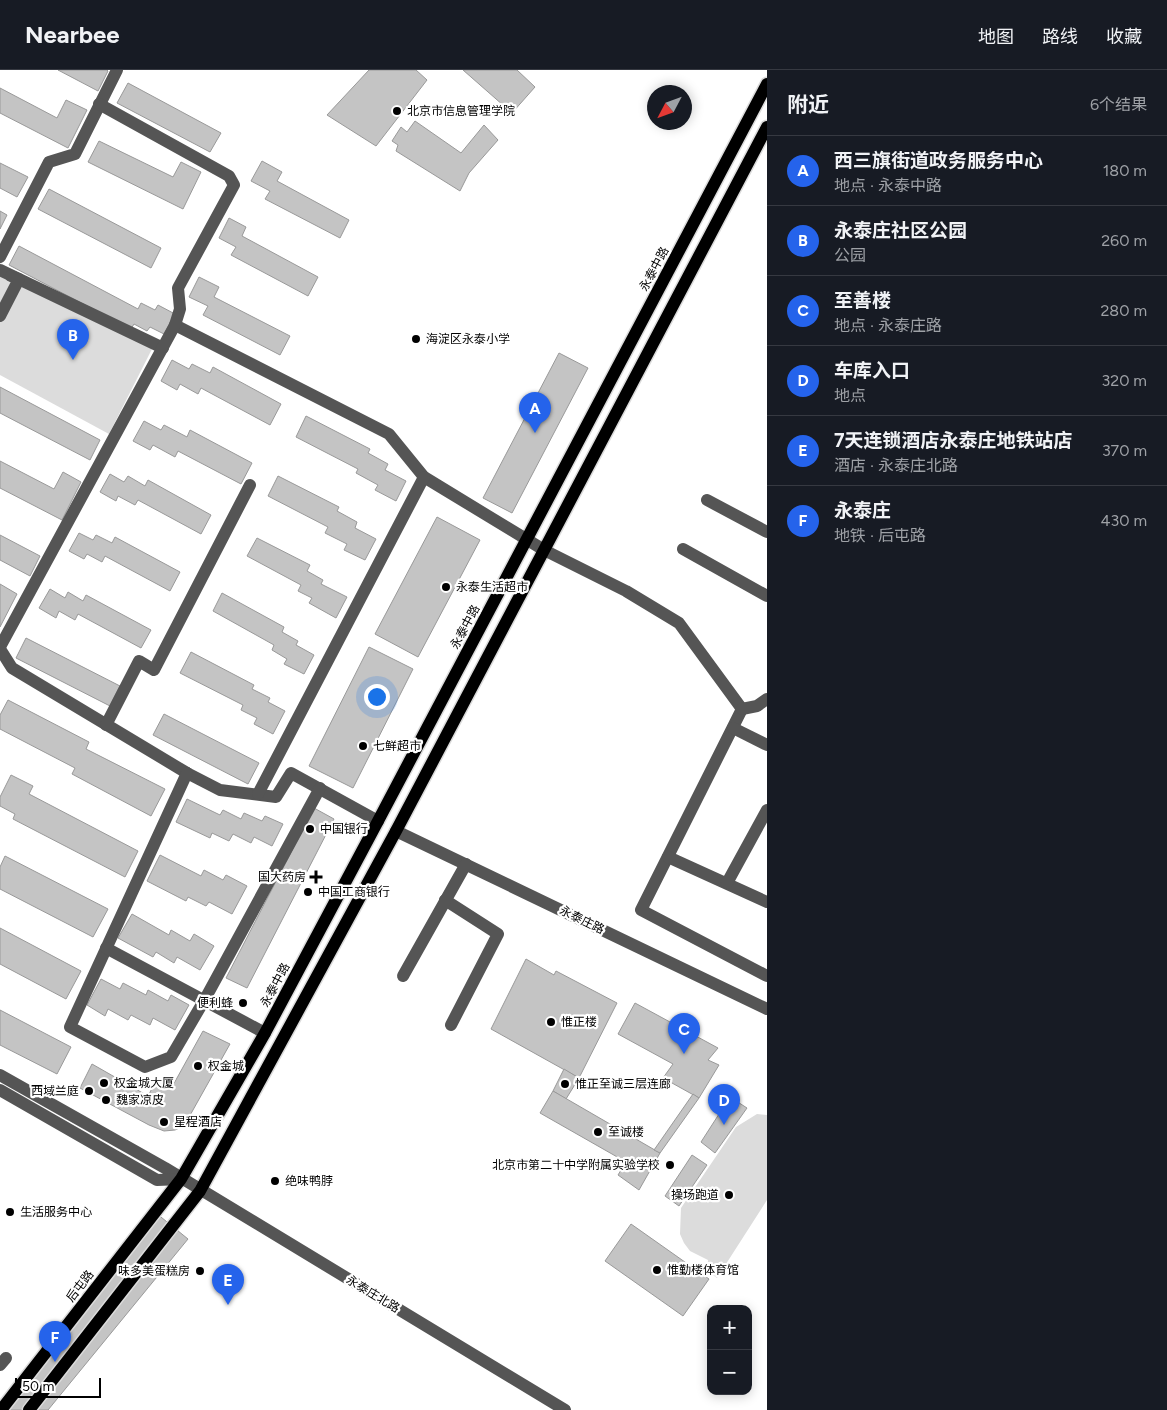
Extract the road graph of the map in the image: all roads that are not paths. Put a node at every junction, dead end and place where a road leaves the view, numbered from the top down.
1 (117, 70) edge
2 (767, 84) edge
3 (99, 104) junction
4 (767, 126) edge
5 (0, 257) edge
6 (0, 270) edge
7 (0, 316) edge
8 (175, 325) junction
9 (163, 348) junction
10 (424, 477) junction
11 (250, 485) dead end
12 (707, 500) dead end
13 (767, 532) edge
14 (527, 538) junction
15 (683, 549) dead end
16 (544, 550) junction
17 (767, 596) edge
18 (0, 648) edge
19 (767, 699) edge
20 (742, 709) junction
21 (106, 725) junction
22 (733, 728) junction
23 (767, 745) edge
24 (187, 773) junction
25 (320, 788) junction
26 (258, 794) junction
27 (767, 810) edge
28 (378, 820) junction
29 (396, 831) junction
30 (668, 857) junction
31 (466, 864) junction
32 (728, 883) junction
33 (445, 900) junction
34 (767, 902) edge
35 (106, 948) junction
36 (403, 976) dead end
37 (767, 976) edge
38 (205, 999) junction
39 (767, 1009) edge
40 (451, 1025) dead end
41 (264, 1033) junction
42 (0, 1075) edge
43 (0, 1090) edge
44 (181, 1179) junction
45 (200, 1190) junction
46 (1, 1410) edge
47 (29, 1410) edge
48 (565, 1410) edge

1 - 3 street
2 - 14 main road, 永泰中路
3 - 5 street
3 - 8 street
4 - 16 main road
6 - 7 street
6 - 9 street
8 - 9 street
8 - 10 street
9 - 18 street
10 - 14 street
10 - 26 street
11 - 21 street
12 - 13 street
14 - 16 street
14 - 28 main road, 永泰中路
15 - 17 street
16 - 20 street
16 - 29 main road
18 - 21 street
19 - 20 street
20 - 22 street
21 - 24 street
22 - 23 street
22 - 30 street
24 - 26 street
24 - 35 street
25 - 26 street
25 - 28 street
25 - 38 street
27 - 32 street
28 - 41 main road, 永泰中路
29 - 31 street, 永泰庄路
29 - 45 main road
30 - 32 street
30 - 37 street
31 - 33 street
31 - 39 street, 永泰庄路
32 - 34 street
33 - 36 street
33 - 40 street
35 - 38 street
35 - 38 street
38 - 41 street
41 - 44 main road, 永泰中路
42 - 44 street, 永泰庄北路
43 - 44 street
44 - 45 street, 永泰庄北路
44 - 46 main road, 后屯路
45 - 47 main road
45 - 48 street, 永泰庄北路

